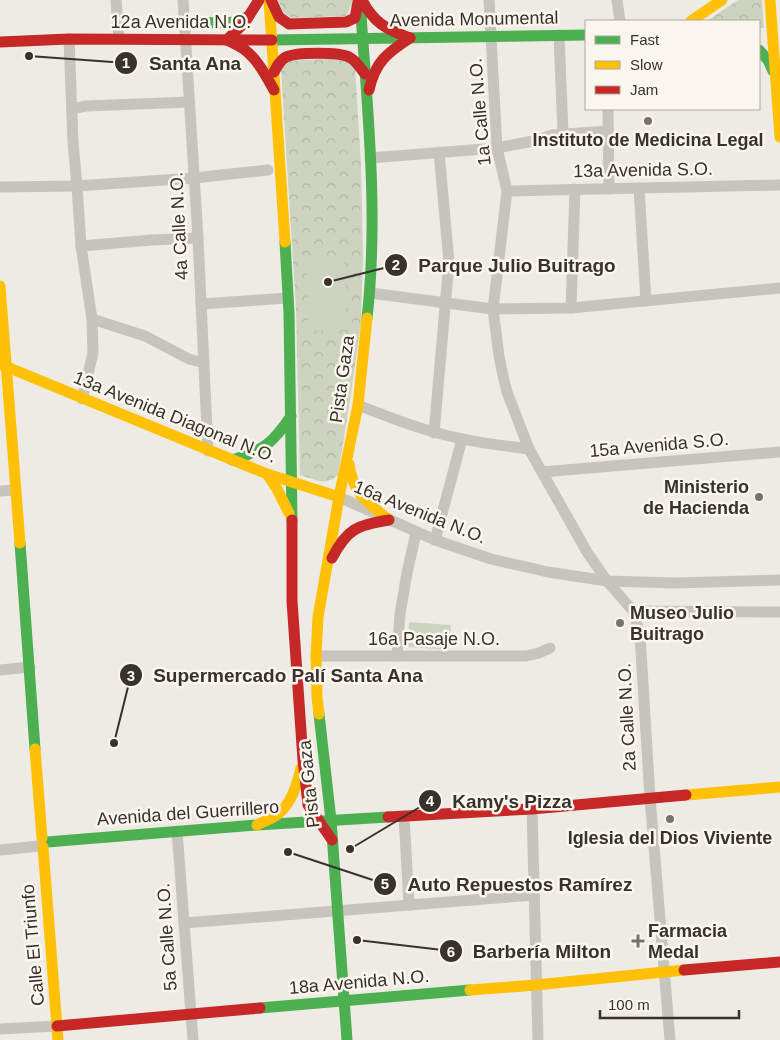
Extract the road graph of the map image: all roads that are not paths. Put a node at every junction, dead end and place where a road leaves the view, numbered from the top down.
1 (116, 0) edge
2 (183, 0) edge
3 (259, 0) edge
4 (270, 0) edge
5 (360, 0) edge
6 (489, 0) edge
7 (617, 0) edge
8 (722, 0) edge
9 (770, 0) edge
10 (250, 16) junction
11 (620, 20) edge
12 (692, 20) edge
13 (184, 22) junction
14 (760, 34) edge
15 (776, 34) edge
16 (559, 35) junction
17 (585, 35) edge
18 (491, 36) junction
19 (362, 38) junction
20 (410, 38) junction
21 (69, 39) junction
22 (119, 39) junction
23 (185, 40) junction
24 (227, 40) junction
25 (272, 40) junction
26 (0, 42) edge
27 (760, 51) edge
28 (274, 72) junction
29 (365, 74) junction
30 (776, 76) junction
31 (276, 93) junction
32 (189, 102) junction
33 (367, 105) junction
34 (72, 109) junction
35 (608, 110) edge
36 (608, 131) junction
37 (563, 133) junction
38 (780, 137) edge
39 (497, 148) junction
40 (439, 152) junction
41 (370, 158) junction
42 (268, 170) dead end
43 (194, 178) junction
44 (780, 185) edge
45 (77, 186) junction
46 (0, 187) edge
47 (609, 188) junction
48 (639, 188) junction
49 (575, 189) junction
50 (507, 191) junction
51 (198, 238) junction
52 (81, 246) junction
53 (0, 286) edge
54 (780, 288) edge
55 (370, 293) junction
56 (288, 298) junction
57 (646, 300) junction
58 (445, 303) junction
59 (201, 304) junction
60 (571, 308) junction
61 (493, 309) junction
62 (92, 319) junction
63 (204, 363) junction
64 (3, 365) edge
65 (82, 399) junction
66 (358, 405) junction
67 (291, 416) junction
68 (434, 432) junction
69 (462, 439) junction
70 (529, 449) junction
71 (208, 451) junction
72 (348, 451) junction
73 (780, 452) edge
74 (232, 460) junction
75 (542, 472) junction
76 (268, 474) junction
77 (291, 482) junction
78 (15, 490) junction
79 (0, 491) edge
80 (338, 498) junction
81 (291, 520) junction
82 (389, 520) junction
83 (416, 533) junction
84 (435, 540) junction
85 (326, 570) junction
86 (780, 580) edge
87 (607, 581) junction
88 (633, 611) junction
89 (780, 612) edge
90 (550, 648) dead end
91 (316, 656) junction
92 (397, 656) junction
93 (30, 667) junction
94 (0, 670) edge
95 (303, 760) junction
96 (780, 787) edge
97 (650, 798) junction
98 (532, 809) junction
99 (404, 816) junction
100 (331, 820) junction
101 (318, 821) junction
102 (257, 825) junction
103 (177, 831) junction
104 (332, 840) junction
105 (42, 842) junction
106 (0, 843) edge
107 (0, 850) edge
108 (534, 895) junction
109 (409, 905) junction
110 (338, 911) junction
111 (184, 923) junction
112 (780, 962) edge
113 (664, 972) junction
114 (536, 985) junction
115 (344, 1002) junction
116 (190, 1015) junction
117 (58, 1026) junction
118 (0, 1029) edge
119 (58, 1040) edge
120 (193, 1040) edge
121 (347, 1040) edge
122 (538, 1040) edge
123 (670, 1040) edge

1 - 22 street
2 - 13 street, 4a Calle N.O.
3 - 10 main road
4 - 5 main road
4 - 25 main road, Pista Gaza
5 - 19 main road, Pista Gaza
5 - 20 main road
6 - 18 street, 1a Calle N.O.
7 - 11 street
8 - 12 main road
9 - 15 main road
10 - 13 main road
10 - 24 main road
13 - 23 street, 4a Calle N.O.
14 - 15 main road
15 - 30 main road
16 - 17 main road, Avenida Monumental
16 - 18 main road, Avenida Monumental
16 - 37 street
18 - 20 main road, Avenida Monumental
18 - 39 street, 1a Calle N.O.
19 - 20 main road, Avenida Monumental
19 - 25 main road, 12a Avenida N.O.
19 - 29 main road, Pista Gaza
20 - 33 main road
21 - 22 main road, 12a Avenida N.O.
21 - 26 main road, 12a Avenida N.O.
21 - 34 street
22 - 23 main road, 12a Avenida N.O.
23 - 24 main road, 12a Avenida N.O.
23 - 32 street, 4a Calle N.O.
24 - 25 main road, 12a Avenida N.O.
24 - 31 main road
25 - 28 main road, Pista Gaza
27 - 30 main road
28 - 29 main road
28 - 31 main road, Pista Gaza
29 - 33 main road, Pista Gaza
30 - 38 main road
31 - 56 main road, Pista Gaza
32 - 34 street
32 - 43 street, 4a Calle N.O.
33 - 41 main road, Pista Gaza
34 - 45 street
35 - 36 street
36 - 37 street
36 - 47 street
37 - 39 street
39 - 40 street
39 - 50 street, 1a Calle N.O.
40 - 41 street
40 - 58 street
41 - 55 main road, Pista Gaza
42 - 43 street
43 - 45 street
43 - 51 street, 4a Calle N.O.
44 - 48 street, 13a Avenida S.O.
45 - 46 street
45 - 52 street
47 - 48 street, 13a Avenida S.O.
47 - 49 street, 13a Avenida S.O.
48 - 57 street
49 - 50 street, 13a Avenida S.O.
49 - 60 street
50 - 61 street, 1a Calle N.O.
51 - 52 street
51 - 59 street, 4a Calle N.O.
52 - 62 street
53 - 64 main road, Calle El Triunfo
54 - 57 street
55 - 58 street
55 - 66 main road, Pista Gaza
56 - 59 street
56 - 67 main road, Pista Gaza
57 - 60 street
58 - 61 street
58 - 68 street
59 - 63 street, 4a Calle N.O.
60 - 61 street
61 - 70 street, 2a Calle N.O.
62 - 63 street
62 - 65 street
63 - 71 street, 4a Calle N.O.
64 - 65 main road, 13a Avenida Diagonal N.O.
64 - 78 main road, Calle El Triunfo
65 - 71 main road, 13a Avenida Diagonal N.O.
66 - 68 street
66 - 72 main road, Pista Gaza
67 - 74 main road
67 - 77 main road, Pista Gaza
68 - 69 street
69 - 70 street
69 - 84 street
70 - 75 street, 2a Calle N.O.
71 - 74 main road, 13a Avenida Diagonal N.O.
72 - 80 main road, Pista Gaza
72 - 82 main road
73 - 75 street, 15a Avenida S.O.
74 - 76 main road, 13a Avenida Diagonal N.O.
75 - 87 street, 2a Calle N.O.
76 - 77 main road, 13a Avenida Diagonal N.O.
76 - 81 main road
77 - 80 main road, 13a Avenida Diagonal N.O.
77 - 81 main road, Pista Gaza
78 - 79 street
78 - 93 main road, Calle El Triunfo
80 - 82 street, 16a Avenida N.O.
80 - 85 main road, Pista Gaza
81 - 95 main road, Pista Gaza
82 - 83 street, 16a Avenida N.O.
82 - 85 main road
83 - 84 street, 16a Avenida N.O.
83 - 92 street
84 - 87 street, 16a Avenida N.O.
85 - 91 main road, Pista Gaza
86 - 87 street, 16a Avenida N.O.
87 - 88 street, 2a Calle N.O.
88 - 89 street
88 - 97 street, 2a Calle N.O.
90 - 92 street, 16a Pasaje N.O.
91 - 92 street, 16a Pasaje N.O.
91 - 100 main road, Pista Gaza
93 - 94 street
93 - 105 main road, Calle El Triunfo
95 - 101 main road, Pista Gaza
95 - 102 main road
96 - 97 main road, Avenida del Guerrillero
97 - 98 main road, Avenida del Guerrillero
97 - 113 street, 2a Calle N.O.
98 - 99 main road, Avenida del Guerrillero
98 - 108 street
99 - 100 main road, Avenida del Guerrillero
99 - 109 street
100 - 101 main road, Avenida del Guerrillero
100 - 104 main road, Pista Gaza
101 - 102 main road, Avenida del Guerrillero
101 - 104 main road, Pista Gaza
102 - 103 main road, Avenida del Guerrillero
103 - 105 main road, Avenida del Guerrillero
103 - 111 street, 5a Calle N.O.
104 - 110 main road
105 - 106 street, Avenida del Guerrillero
105 - 107 street, Avenida del Guerrillero
105 - 117 main road, Calle El Triunfo
108 - 109 street
108 - 114 street
109 - 110 street
110 - 111 street
110 - 115 main road
111 - 116 street, 5a Calle N.O.
112 - 113 main road, 18a Avenida N.O.
113 - 114 main road, 18a Avenida N.O.
113 - 123 street, 2a Calle N.O.
114 - 115 main road, 18a Avenida N.O.
114 - 122 street
115 - 116 main road, 18a Avenida N.O.
115 - 121 main road
116 - 117 main road, 18a Avenida N.O.
116 - 120 street, 5a Calle N.O.
117 - 118 street, 18a Avenida N.O.
117 - 119 main road, Calle El Triunfo

